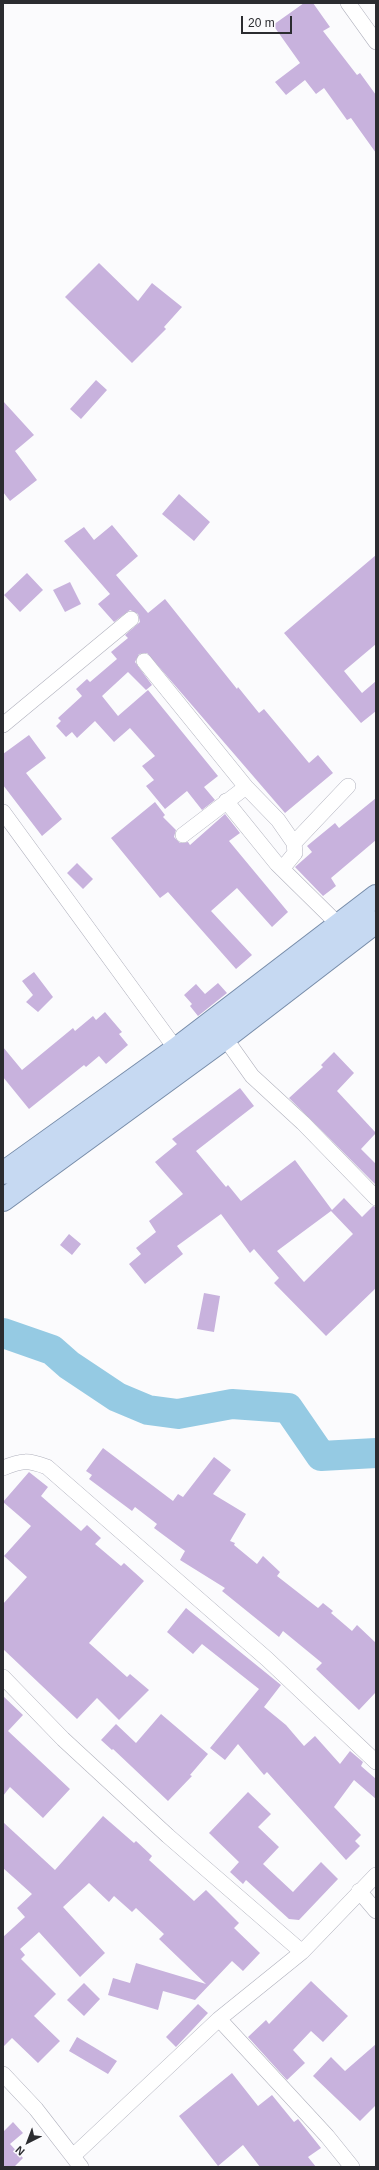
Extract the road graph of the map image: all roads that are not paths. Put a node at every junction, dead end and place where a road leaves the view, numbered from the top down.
1 (348, 3) edge
2 (370, 22) edge
3 (376, 42) edge
4 (131, 619) dead end
5 (144, 661) dead end
6 (3, 725) edge
7 (348, 786) dead end
8 (246, 787) junction
9 (226, 801) junction
10 (3, 812) edge
11 (183, 835) dead end
12 (294, 843) junction
13 (282, 869) junction
14 (376, 896) edge
15 (376, 922) edge
16 (339, 925) junction
17 (225, 1038) junction
18 (176, 1049) junction
19 (3, 1173) edge
20 (376, 1198) edge
21 (3, 1200) edge
22 (3, 1468) edge
23 (3, 1677) edge
24 (376, 1762) edge
25 (376, 1875) edge
26 (359, 1891) junction
27 (376, 1911) edge
28 (302, 1952) junction
29 (219, 2019) junction
30 (3, 2074) edge
31 (77, 2161) edge
32 (352, 2167) edge

1 - 2 street
2 - 3 street
4 - 6 street
5 - 8 street
7 - 12 street
8 - 9 street
8 - 12 street
9 - 11 street
9 - 13 street
10 - 18 street
12 - 13 street
13 - 16 street
14 - 16 main road
15 - 17 main road
16 - 18 main road
17 - 20 street
17 - 21 main road
18 - 19 main road
22 - 24 street
23 - 28 street
25 - 26 street
26 - 27 street
26 - 28 street
28 - 29 street
29 - 31 street
29 - 32 street
30 - 31 street

